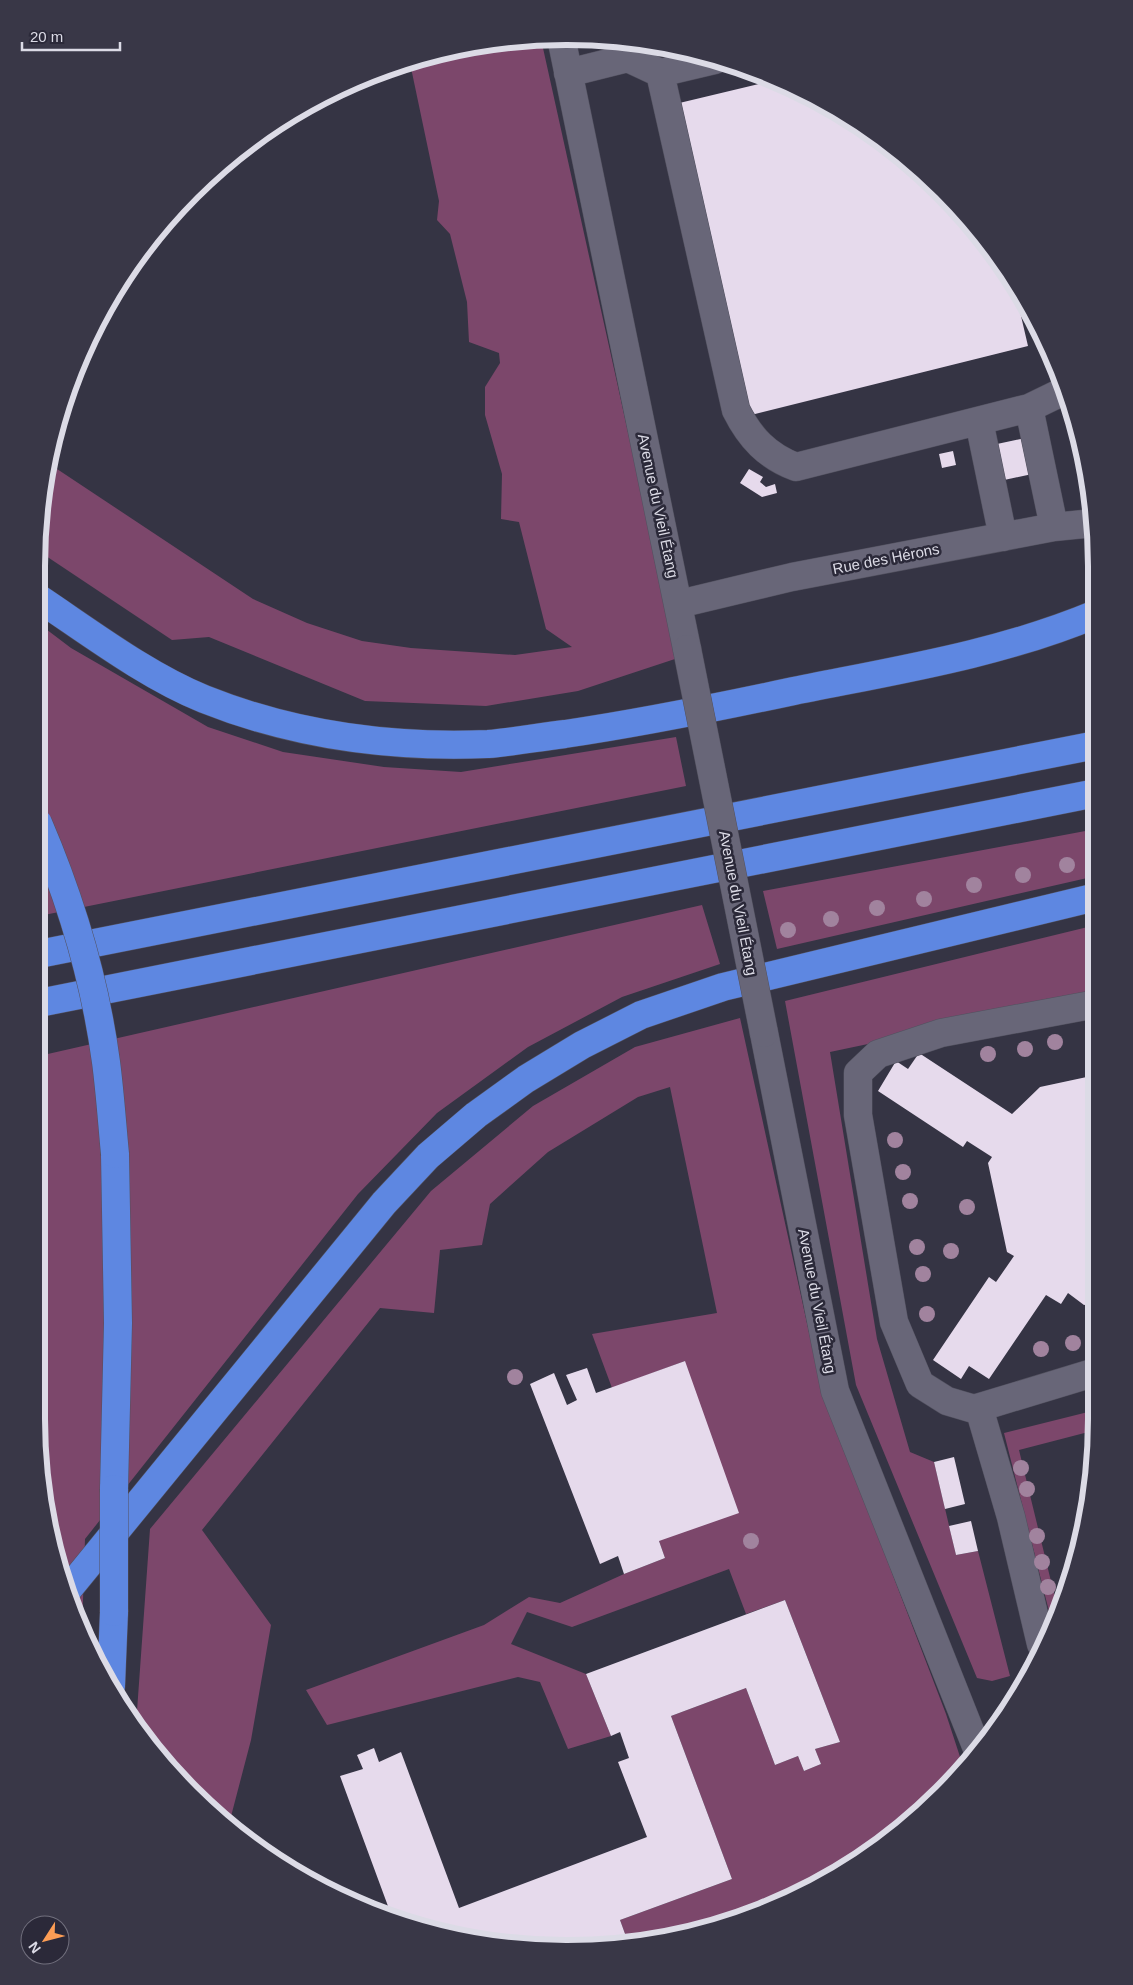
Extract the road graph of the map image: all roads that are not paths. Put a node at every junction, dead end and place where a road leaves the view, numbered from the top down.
1 (563, 45) edge
2 (702, 63) edge
3 (568, 73) junction
4 (660, 74) junction
5 (1058, 394) edge
6 (1029, 408) junction
7 (978, 421) junction
8 (1086, 525) edge
9 (1054, 527) junction
10 (1004, 537) junction
11 (45, 603) edge
12 (679, 604) junction
13 (1088, 617) edge
14 (1088, 747) edge
15 (1088, 795) edge
16 (45, 841) edge
17 (1088, 899) edge
18 (47, 951) edge
19 (45, 1002) edge
20 (1088, 1005) edge
21 (1088, 1374) edge
22 (979, 1408) junction
23 (72, 1584) edge
24 (1039, 1637) edge
25 (112, 1673) edge
26 (975, 1743) edge

1 - 3 street, Avenue du Vieil Étang
2 - 4 street
3 - 4 street
3 - 12 street, Avenue du Vieil Étang
4 - 7 street
5 - 6 street
6 - 7 street
6 - 9 street
7 - 10 street
8 - 9 street, Rue des Hérons
9 - 10 street, Rue des Hérons
10 - 12 street, Rue des Hérons
11 - 13 highway
12 - 26 street, Avenue du Vieil Étang, bridge
14 - 18 highway
15 - 19 highway
16 - 25 highway, bridge
17 - 23 highway
20 - 22 street
21 - 22 street
22 - 24 street

